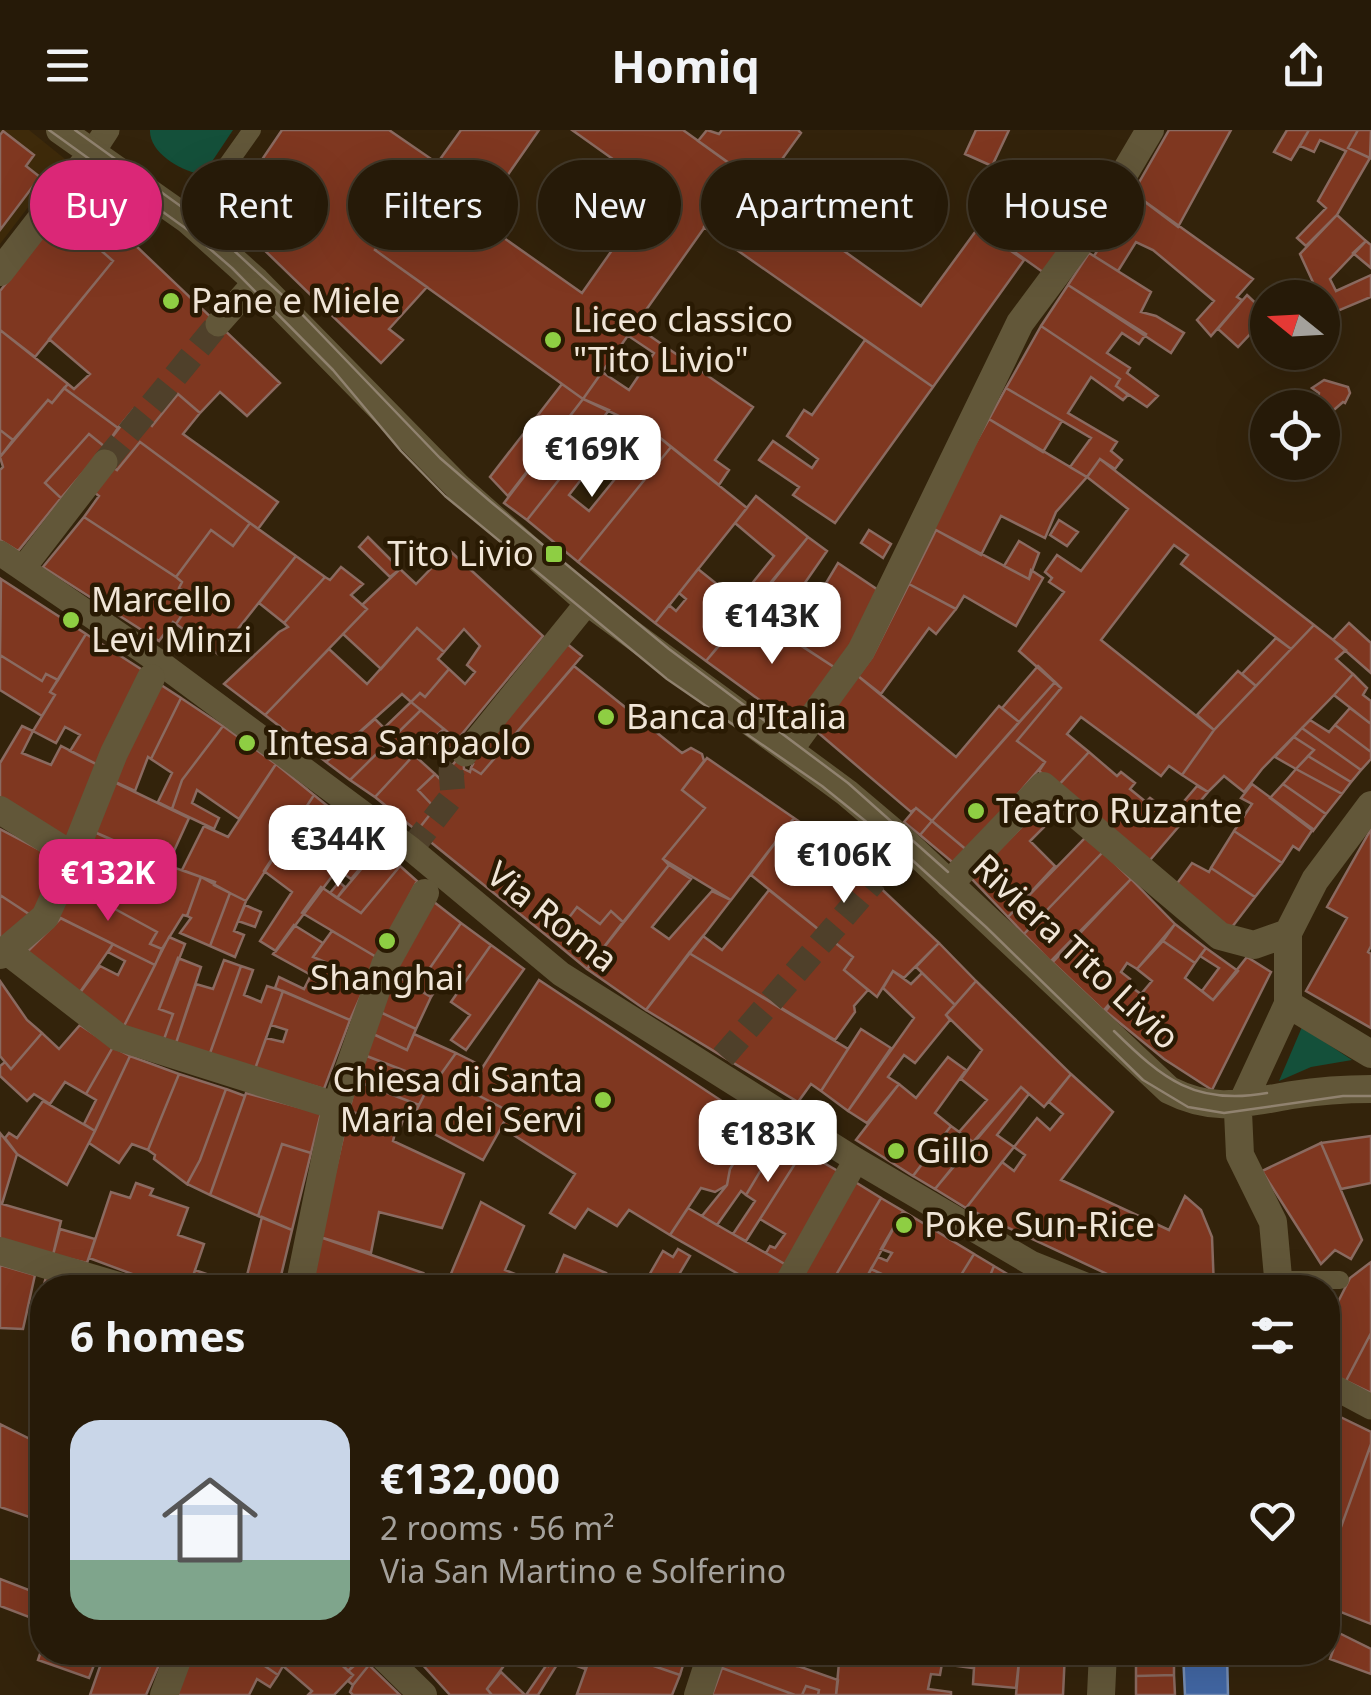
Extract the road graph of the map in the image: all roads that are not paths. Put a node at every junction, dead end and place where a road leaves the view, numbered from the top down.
1 (60, 130) edge
2 (252, 130) edge
3 (1150, 130) edge
4 (100, 142) edge
5 (231, 160) edge
6 (182, 215) edge
7 (221, 250) edge
8 (0, 272) edge
9 (256, 281) junction
10 (218, 324) tunnel mouth
11 (105, 462) tunnel mouth
12 (0, 553) edge
13 (24, 567) junction
14 (588, 602) junction
15 (155, 670) junction
16 (788, 750) junction
17 (465, 754) tunnel mouth
18 (1371, 804) edge
19 (0, 810) edge
20 (73, 856) junction
21 (431, 882) junction
22 (950, 884) junction
23 (1288, 933) junction
24 (3, 953) edge
25 (1288, 1004) junction
26 (1371, 1054) edge
27 (1371, 1089) edge
28 (1240, 1104) junction
29 (336, 1106) junction
30 (856, 1160) junction
31 (0, 1251) edge
32 (82, 1275) edge
33 (302, 1275) edge
34 (791, 1275) edge
35 (1027, 1275) edge
36 (1279, 1275) edge
37 (1340, 1391) edge
38 (1371, 1408) edge
39 (175, 1665) edge
40 (392, 1665) edge
41 (708, 1665) edge
42 (1102, 1665) edge
43 (164, 1695) edge
44 (422, 1695) edge
45 (698, 1695) edge
46 (1102, 1695) edge

1 - 4 street, Riviera Tito Livio
2 - 5 lane
3 - 16 street
4 - 6 street, Riviera Tito Livio
4 - 8 street
7 - 9 street, Riviera Tito Livio
9 - 10 street
9 - 14 street, Riviera Tito Livio
11 - 13 street
12 - 13 street, Via Roma
13 - 15 street, Via Roma
14 - 16 street, Riviera Tito Livio
14 - 17 street
15 - 20 street
15 - 21 street, Via Roma
16 - 22 street, Riviera Tito Livio
18 - 23 street
19 - 20 street
20 - 24 street
21 - 29 street
21 - 30 street, Via Roma
22 - 23 street
22 - 28 street, Riviera Tito Livio
23 - 25 street
24 - 29 street
25 - 26 street
25 - 28 street
27 - 28 street, Riviera Tito Livio
28 - 36 street
29 - 33 street
30 - 34 street
30 - 35 street, Via Roma
31 - 32 street
37 - 38 street
39 - 43 street
40 - 44 street
41 - 45 street
42 - 46 street

